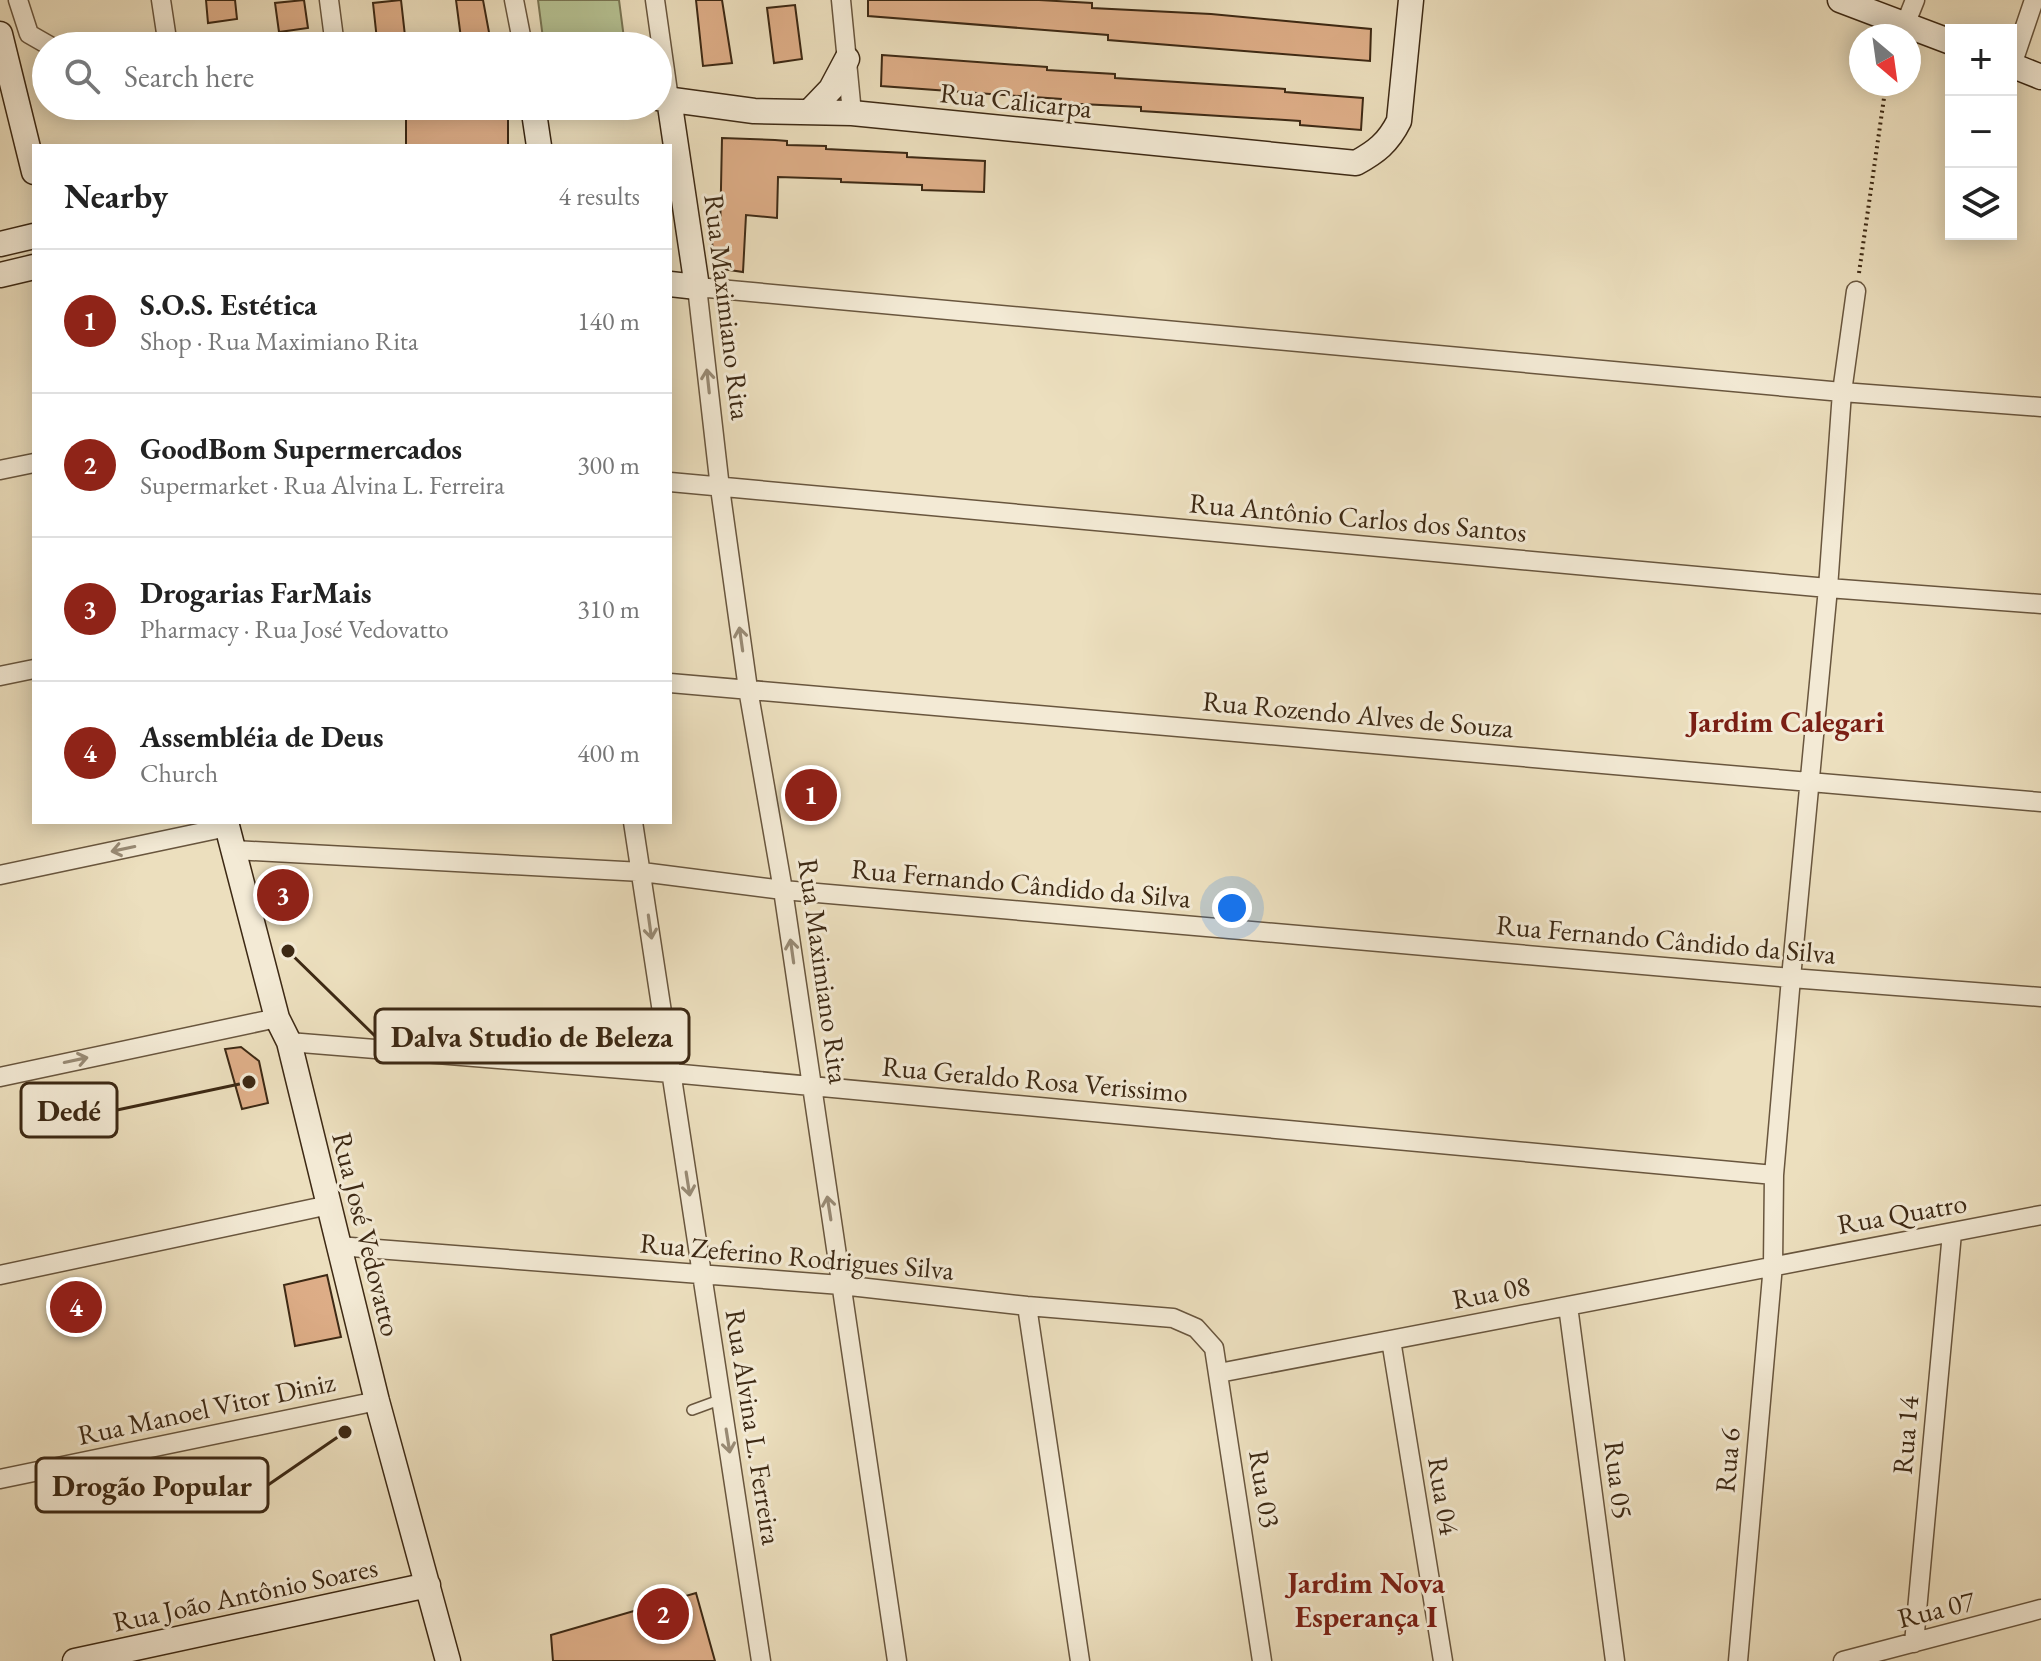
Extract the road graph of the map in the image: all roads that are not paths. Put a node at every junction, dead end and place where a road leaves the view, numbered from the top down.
1 (18, 0) edge
2 (161, 0) edge
3 (329, 0) edge
4 (514, 0) edge
5 (655, 0) edge
6 (841, 0) edge
7 (1405, 0) edge
8 (1840, 0) edge
9 (1915, 0) edge
10 (2034, 0) edge
11 (1902, 24) edge
12 (1905, 24) edge
13 (1921, 31) edge
14 (166, 32) edge
15 (333, 32) edge
16 (520, 32) edge
17 (658, 32) edge
18 (32, 36) edge
19 (1945, 40) edge
20 (2, 47) edge
21 (2017, 50) edge
22 (847, 59) junction
23 (2017, 67) edge
24 (2041, 77) edge
25 (672, 99) edge
26 (809, 112) junction
27 (852, 113) junction
28 (535, 120) edge
29 (668, 120) edge
30 (539, 144) edge
31 (32, 164) edge
32 (32, 236) edge
33 (0, 244) edge
34 (32, 267) edge
35 (0, 275) edge
36 (672, 284) edge
37 (697, 287) junction
38 (1856, 291) road end
39 (1842, 392) junction
40 (2041, 407) edge
41 (32, 463) edge
42 (0, 470) edge
43 (672, 482) edge
44 (720, 488) junction
45 (1828, 588) junction
46 (2041, 604) edge
47 (32, 669) edge
48 (0, 676) edge
49 (672, 683) edge
50 (748, 689) junction
51 (1811, 782) junction
52 (2041, 802) edge
53 (226, 824) edge
54 (633, 824) edge
55 (234, 850) junction
56 (642, 872) junction
57 (0, 875) edge
58 (783, 890) junction
59 (1791, 978) junction
60 (2041, 997) edge
61 (277, 1018) junction
62 (289, 1042) junction
63 (671, 1073) junction
64 (0, 1077) edge
65 (810, 1086) junction
66 (1774, 1175) junction
67 (329, 1205) junction
68 (2041, 1215) edge
69 (1952, 1233) junction
70 (338, 1246) junction
71 (1773, 1265) junction
72 (0, 1275) edge
73 (703, 1275) junction
74 (841, 1285) junction
75 (1027, 1306) junction
76 (1568, 1306) junction
77 (1391, 1340) junction
78 (1219, 1373) junction
79 (722, 1399) junction
80 (377, 1401) junction
81 (692, 1410) dead end
82 (0, 1479) edge
83 (428, 1585) junction
84 (2041, 1609) edge
85 (1914, 1643) junction
86 (75, 1661) edge
87 (448, 1661) edge
88 (761, 1661) edge
89 (897, 1661) edge
90 (1080, 1661) edge
91 (1262, 1661) edge
92 (1443, 1661) edge
93 (1615, 1661) edge
94 (1738, 1661) edge
95 (1843, 1661) edge

1 - 18 street
2 - 14 street
3 - 15 street
4 - 16 street
5 - 17 street
6 - 22 street
7 - 27 street, Rua Calicarpa
8 - 11 street
9 - 12 street
10 - 21 street
13 - 19 street
20 - 31 street
22 - 26 street
22 - 27 street
23 - 24 street
25 - 26 street, Rua Calicarpa
26 - 27 street, Rua Calicarpa
28 - 30 street
29 - 37 street, Rua Maximiano Rita
32 - 33 street
34 - 35 street
36 - 37 street
37 - 39 street
44 -> 37 street, Rua Maximiano Rita
38 - 39 street, Rua 6
39 - 40 street
39 - 45 street, Rua 6
41 - 42 street
43 - 44 street, Rua Antônio Carlos dos Santos
44 - 45 street, Rua Antônio Carlos dos Santos
50 -> 44 street, Rua Maximiano Rita
45 - 46 street, Rua Antônio Carlos dos Santos
45 - 51 street, Rua 6
47 - 48 street
49 - 50 street, Rua Rozendo Alves de Souza
50 - 51 street, Rua Rozendo Alves de Souza
50 - 58 street, Rua Maximiano Rita
51 - 52 street, Rua Rozendo Alves de Souza
51 - 59 street, Rua 6
53 - 55 street, Rua José Vedovatto
53 -> 57 street
54 - 56 street, Rua Alvina L. Ferreira
55 - 56 street, Rua Fernando Cândido da Silva
55 - 61 street, Rua José Vedovatto
56 - 58 street, Rua Fernando Cândido da Silva
56 -> 63 street, Rua Alvina L. Ferreira
58 - 59 street, Rua Fernando Cândido da Silva
65 -> 58 street, Rua Maximiano Rita
59 - 60 street, Rua Fernando Cândido da Silva
59 - 66 street, Rua 6
61 - 62 street, Rua José Vedovatto
64 -> 61 street
62 - 63 street, Rua Geraldo Rosa Verissimo
62 - 67 street, Rua José Vedovatto
63 - 65 street, Rua Geraldo Rosa Verissimo
63 -> 73 street, Rua Alvina L. Ferreira
65 - 66 street, Rua Geraldo Rosa Verissimo
74 -> 65 street, Rua Maximiano Rita
66 - 71 street, Rua 6
67 - 70 street, Rua José Vedovatto
67 - 72 street
68 - 69 street, Rua Quatro
69 - 71 street, Rua Quatro
69 - 85 street, Rua 14
70 - 73 street, Rua Zeferino Rodrigues Silva
70 - 80 street, Rua José Vedovatto
71 - 76 street, Rua 08
71 - 94 street, Rua 6
73 - 74 street, Rua Zeferino Rodrigues Silva
73 - 79 street, Rua Alvina L. Ferreira
74 - 75 street, Rua Zeferino Rodrigues Silva
74 - 89 street, Rua Maximiano Rita
75 - 78 street, Rua Zeferino Rodrigues Silva
75 - 90 street
76 - 77 street, Rua 08
76 - 93 street, Rua 05
77 - 78 street, Rua 08
77 - 92 street, Rua 04
78 - 91 street, Rua 03
79 - 81 lane
79 -> 88 street, Rua Alvina L. Ferreira
80 - 82 street, Rua Manoel Vitor Diniz
80 - 83 street, Rua José Vedovatto
83 - 86 street, Rua João Antônio Soares
83 - 87 street, Rua José Vedovatto
84 - 85 street, Rua 07
85 - 95 street, Rua 07

